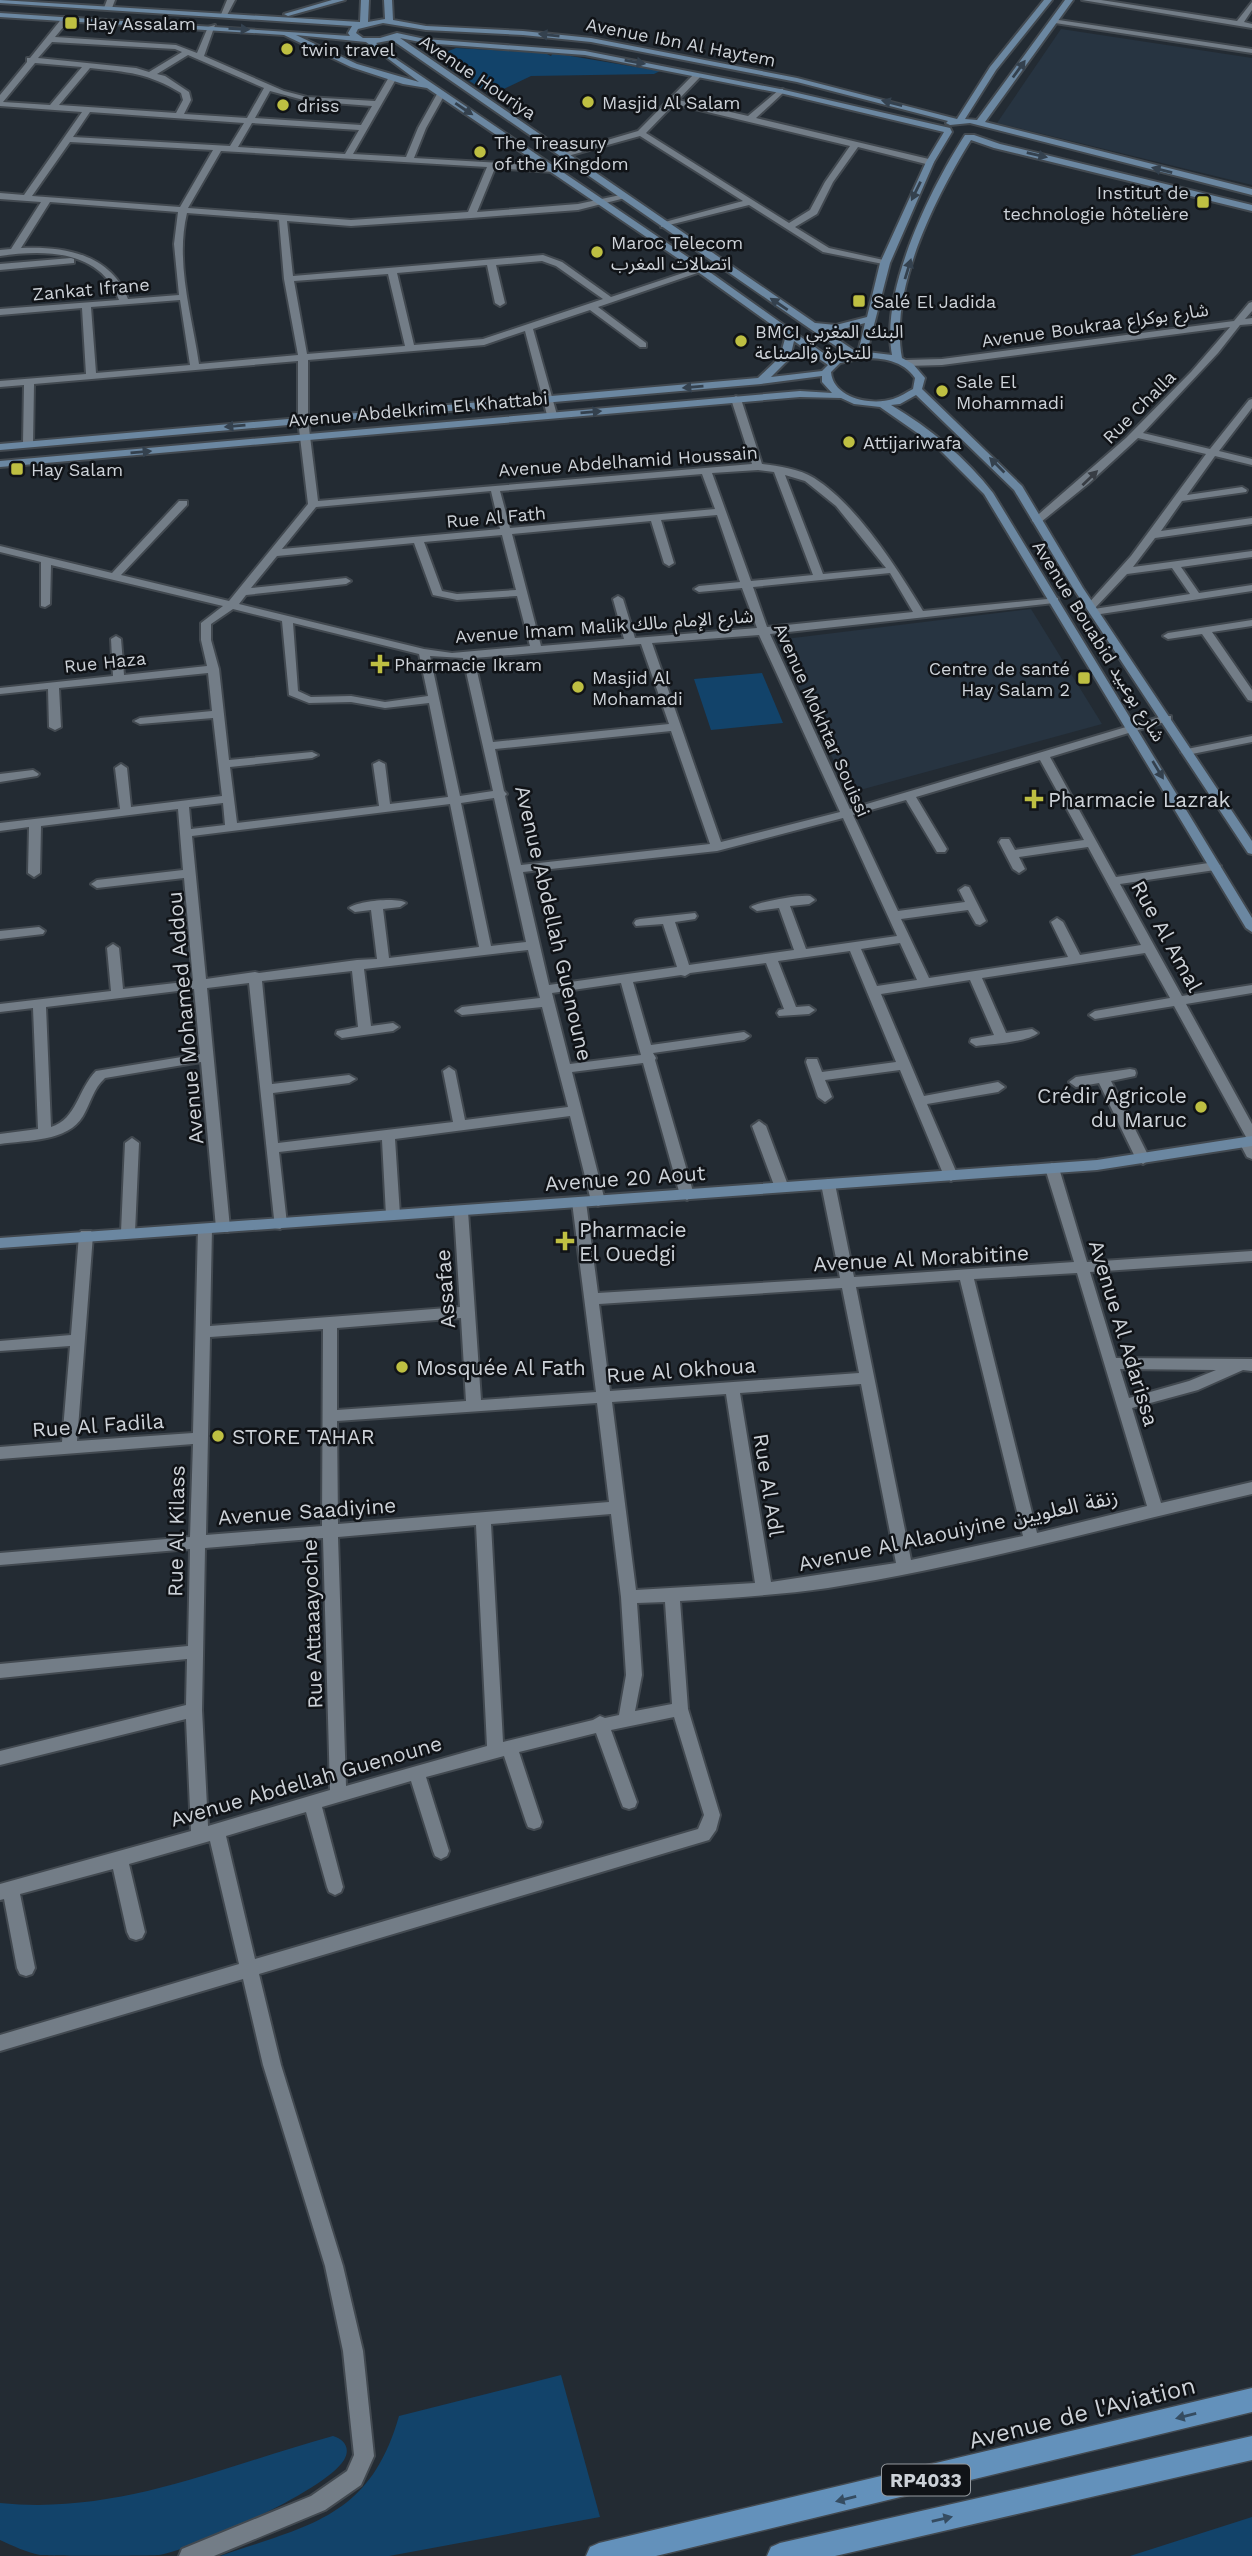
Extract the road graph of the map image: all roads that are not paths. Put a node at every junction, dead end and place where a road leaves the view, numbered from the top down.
1 (231, 0) edge
2 (341, 0) edge
3 (365, 0) edge
4 (388, 0) edge
5 (1048, 0) edge
6 (1069, 0) edge
7 (1086, 0) edge
8 (0, 1) edge
9 (110, 4) edge
10 (1252, 4) edge
11 (0, 15) edge
12 (223, 15) junction
13 (264, 18) junction
14 (66, 19) junction
15 (1055, 21) junction
16 (362, 23) junction
17 (392, 23) junction
18 (1239, 24) junction
19 (1252, 26) edge
20 (212, 27) junction
21 (283, 32) junction
22 (395, 36) junction
23 (355, 37) junction
24 (49, 39) junction
25 (369, 41) junction
26 (470, 43) junction
27 (1252, 51) edge
28 (188, 52) junction
29 (200, 57) junction
30 (30, 60) junction
31 (430, 65) junction
32 (87, 66) junction
33 (152, 74) junction
34 (698, 75) junction
35 (392, 79) junction
36 (268, 88) junction
37 (437, 91) junction
38 (780, 91) junction
39 (673, 101) junction
40 (0, 102) edge
41 (376, 104) junction
42 (53, 107) junction
43 (88, 110) junction
44 (179, 115) junction
45 (751, 118) junction
46 (248, 120) junction
47 (959, 121) junction
48 (981, 125) junction
49 (363, 128) junction
50 (948, 131) junction
51 (641, 133) junction
52 (970, 137) junction
53 (70, 139) junction
54 (855, 145) junction
55 (219, 148) junction
56 (233, 149) junction
57 (564, 154) junction
58 (348, 156) junction
59 (409, 161) junction
60 (930, 162) junction
61 (491, 167) junction
62 (553, 169) junction
63 (1252, 192) edge
64 (0, 196) edge
65 (625, 197) junction
66 (26, 198) junction
67 (47, 200) junction
68 (749, 202) junction
69 (602, 203) junction
70 (1252, 208) edge
71 (183, 211) junction
72 (471, 215) junction
73 (283, 220) junction
74 (664, 225) junction
75 (790, 226) junction
76 (15, 250) junction
77 (0, 253) edge
78 (90, 260) junction
79 (885, 263) junction
80 (491, 264) junction
81 (0, 267) edge
82 (701, 270) junction
83 (392, 272) junction
84 (289, 279) junction
85 (185, 297) junction
86 (610, 300) junction
87 (125, 302) junction
88 (500, 303) dead end
89 (86, 305) junction
90 (1252, 305) edge
91 (592, 307) junction
92 (0, 312) edge
93 (869, 319) junction
94 (1252, 321) edge
95 (1238, 322) junction
96 (810, 326) junction
97 (528, 329) junction
98 (791, 334) junction
99 (643, 345) dead end
100 (410, 348) junction
101 (859, 356) junction
102 (303, 357) junction
103 (902, 361) junction
104 (942, 362) junction
105 (833, 364) junction
106 (195, 367) junction
107 (825, 373) junction
108 (91, 376) junction
109 (29, 381) junction
110 (761, 381) junction
111 (0, 384) edge
112 (918, 387) junction
113 (839, 396) junction
114 (736, 399) junction
115 (547, 400) junction
116 (1252, 402) edge
117 (882, 404) junction
118 (552, 415) junction
119 (303, 421) junction
120 (1135, 434) junction
121 (304, 437) junction
122 (27, 444) junction
123 (0, 447) edge
124 (1209, 453) junction
125 (1252, 462) edge
126 (0, 464) edge
127 (758, 467) junction
128 (778, 469) junction
129 (706, 470) junction
130 (495, 489) junction
131 (1242, 490) dead end
132 (1177, 499) junction
133 (183, 503) dead end
134 (313, 504) junction
135 (719, 512) junction
136 (656, 520) junction
137 (1037, 520) junction
138 (1252, 521) edge
139 (507, 534) junction
140 (1149, 536) junction
141 (419, 542) junction
142 (0, 549) edge
143 (275, 554) junction
144 (1252, 554) edge
145 (46, 561) junction
146 (670, 564) dead end
147 (1175, 565) junction
148 (893, 570) junction
149 (1125, 571) junction
150 (116, 576) junction
151 (819, 577) junction
152 (346, 581) dead end
153 (744, 585) junction
154 (1252, 588) edge
155 (699, 589) dead end
156 (243, 592) junction
157 (522, 593) junction
158 (1196, 596) junction
159 (618, 599) dead end
160 (1054, 600) junction
161 (45, 604) dead end
162 (232, 605) junction
163 (1093, 609) junction
164 (920, 614) junction
165 (287, 618) junction
166 (1252, 623) edge
167 (1205, 630) junction
168 (763, 631) junction
169 (1168, 636) dead end
170 (116, 639) dead end
171 (645, 640) junction
172 (630, 641) junction
173 (536, 649) junction
174 (424, 652) junction
175 (468, 656) junction
176 (213, 669) junction
177 (119, 679) junction
178 (53, 685) junction
179 (0, 691) edge
180 (1252, 698) edge
181 (434, 699) junction
182 (217, 714) junction
183 (1167, 718) junction
184 (140, 721) dead end
185 (55, 727) dead end
186 (673, 727) junction
187 (1134, 730) junction
188 (1251, 741) edge
189 (489, 746) junction
190 (1187, 752) junction
191 (312, 755) dead end
192 (1044, 757) junction
193 (223, 764) junction
194 (379, 764) dead end
195 (121, 768) dead end
196 (33, 775) dead end
197 (0, 778) edge
198 (501, 794) junction
199 (910, 796) junction
200 (227, 799) junction
201 (454, 799) junction
202 (183, 805) junction
203 (385, 807) junction
204 (126, 812) junction
205 (845, 814) junction
206 (35, 823) junction
207 (231, 826) junction
208 (0, 827) edge
209 (188, 833) junction
210 (1005, 842) dead end
211 (1093, 843) junction
212 (717, 847) junction
213 (941, 849) dead end
214 (1252, 850) edge
215 (1011, 854) junction
216 (1215, 866) junction
217 (518, 869) junction
218 (1019, 869) dead end
219 (34, 873) dead end
220 (191, 873) junction
221 (1113, 881) junction
222 (97, 884) dead end
223 (965, 890) dead end
224 (809, 900) dead end
225 (400, 903) dead end
226 (783, 903) junction
227 (377, 905) junction
228 (973, 905) junction
229 (757, 907) dead end
230 (355, 908) dead end
231 (691, 916) dead end
232 (892, 916) junction
233 (668, 920) junction
234 (980, 921) dead end
235 (1057, 922) dead end
236 (640, 923) dead end
237 (1252, 928) edge
238 (39, 931) dead end
239 (0, 935) edge
240 (903, 939) junction
241 (533, 945) junction
242 (854, 946) junction
243 (113, 948) dead end
244 (1150, 948) junction
245 (486, 950) junction
246 (802, 954) junction
247 (771, 959) junction
248 (1076, 960) junction
249 (383, 961) junction
250 (356, 964) junction
251 (685, 972) junction
252 (974, 975) junction
253 (255, 976) junction
254 (626, 980) junction
255 (924, 982) junction
256 (201, 983) junction
257 (1252, 989) edge
258 (873, 991) junction
259 (117, 993) junction
260 (546, 996) junction
261 (1178, 1000) junction
262 (39, 1003) junction
263 (0, 1008) edge
264 (809, 1010) dead end
265 (463, 1011) dead end
266 (1094, 1015) dead end
267 (393, 1027) dead end
268 (365, 1031) junction
269 (1032, 1033) dead end
270 (342, 1034) dead end
271 (744, 1036) dead end
272 (1002, 1038) junction
273 (976, 1042) dead end
274 (649, 1054) junction
275 (207, 1058) junction
276 (812, 1062) dead end
277 (905, 1065) junction
278 (564, 1069) junction
279 (449, 1071) dead end
280 (1130, 1073) dead end
281 (818, 1077) junction
282 (1103, 1077) junction
283 (349, 1079) dead end
284 (1076, 1082) dead end
285 (998, 1087) dead end
286 (268, 1089) junction
287 (825, 1097) dead end
288 (920, 1101) junction
289 (575, 1111) junction
290 (460, 1126) junction
291 (759, 1126) dead end
292 (45, 1133) junction
293 (388, 1135) junction
294 (0, 1139) edge
295 (132, 1143) dead end
296 (1250, 1143) edge
297 (273, 1148) junction
298 (1143, 1160) junction
299 (1052, 1168) junction
300 (951, 1175) junction
301 (828, 1184) junction
302 (782, 1188) junction
303 (687, 1195) junction
304 (598, 1201) junction
305 (579, 1202) junction
306 (461, 1211) junction
307 (393, 1215) junction
308 (280, 1224) junction
309 (205, 1228) junction
310 (223, 1228) junction
311 (128, 1233) junction
312 (86, 1235) junction
313 (0, 1243) edge
314 (1252, 1256) edge
315 (1083, 1269) junction
316 (966, 1276) junction
317 (847, 1283) junction
318 (592, 1299) junction
319 (468, 1312) junction
320 (330, 1323) junction
321 (203, 1332) junction
322 (76, 1340) junction
323 (0, 1346) edge
324 (1111, 1363) junction
325 (1245, 1366) edge
326 (866, 1377) junction
327 (732, 1388) junction
328 (604, 1397) junction
329 (1124, 1405) junction
330 (474, 1406) junction
331 (331, 1416) junction
332 (199, 1438) junction
333 (68, 1448) junction
334 (0, 1452) edge
335 (1252, 1488) edge
336 (617, 1507) junction
337 (1155, 1509) junction
338 (482, 1518) junction
339 (330, 1530) junction
340 (1031, 1539) junction
341 (195, 1540) junction
342 (0, 1559) edge
343 (905, 1567) junction
344 (764, 1588) junction
345 (672, 1595) junction
346 (629, 1597) junction
347 (194, 1652) junction
348 (0, 1671) edge
349 (680, 1709) junction
350 (194, 1710) junction
351 (626, 1719) junction
352 (600, 1724) junction
353 (502, 1749) junction
354 (0, 1758) edge
355 (417, 1773) junction
356 (338, 1795) junction
357 (312, 1802) junction
358 (629, 1802) dead end
359 (534, 1822) dead end
360 (208, 1833) junction
361 (441, 1851) dead end
362 (119, 1858) junction
363 (335, 1887) dead end
364 (6, 1891) edge
365 (136, 1932) dead end
366 (26, 1968) dead end
367 (250, 1970) junction
368 (0, 2043) edge
369 (1252, 2400) edge
370 (1252, 2448) edge
371 (189, 2556) edge
372 (599, 2556) edge
373 (780, 2556) edge

1 - 12 street
2 - 13 street
3 - 16 street
4 - 17 street
5 - 47 street
6 - 15 street
7 - 18 street
8 - 9 street
9 - 12 street
10 - 18 street
11 - 14 street
12 - 13 street
13 - 16 street, Avenue Ibn Al Haytem
14 - 20 street
14 - 24 street
15 - 27 street
48 -> 15 street
16 - 17 street, Avenue Ibn Al Haytem
16 - 23 street
17 - 22 street
47 -> 17 street, Avenue Ibn Al Haytem
18 - 19 street
20 -> 21 street
20 - 29 street
21 - 23 street
21 - 35 street
22 - 25 street, Avenue Ibn Al Haytem
22 - 26 street, Avenue Ibn Al Haytem
22 - 31 street, Avenue Houriya
23 - 25 street
24 - 28 street
24 - 30 street
25 - 37 street, Avenue Houriya
26 - 31 street
26 -> 34 street, Avenue Ibn Al Haytem
28 - 29 street
28 - 33 street
29 - 36 street
30 - 32 street
30 - 40 street
31 - 57 street, Avenue Houriya
32 - 33 street
32 - 42 street
33 - 44 street
34 - 38 street, Avenue Ibn Al Haytem
34 - 39 street
35 - 37 street
35 - 41 street
36 - 41 street
36 - 46 street
37 - 59 street
37 -> 62 street, Avenue Houriya
38 - 45 street
38 - 50 street, Avenue Ibn Al Haytem
39 - 45 street
39 - 51 street
40 - 42 street
41 - 49 street
42 - 43 street
43 - 44 street
43 - 53 street
44 - 46 street
45 - 54 street
46 - 49 street
46 - 56 street
47 - 48 street, Avenue Ibn Al Haytem
47 - 50 street
48 - 52 street
63 -> 48 street
49 - 58 street
50 - 52 street, Avenue Ibn Al Haytem
50 - 60 street
51 - 57 street
51 - 68 street
52 -> 70 street
103 -> 52 street
53 - 55 street
53 - 66 street
54 - 60 street
54 - 75 street
55 - 56 street
55 - 71 street
56 - 58 street
57 - 65 street, Avenue Houriya
58 - 59 street
59 - 61 street
60 -> 79 street
61 - 62 street
61 - 72 street
62 - 69 street, Avenue Houriya
64 - 66 street
65 - 69 street
65 - 74 street, Avenue Houriya
66 - 67 street
67 - 71 street
67 - 76 street
68 - 74 street
68 - 75 street
69 - 72 street
69 - 82 street, Avenue Houriya
71 - 73 street
71 - 85 street
72 - 73 street
73 - 84 street
96 -> 74 street, Avenue Houriya
75 - 79 street
76 - 77 street
76 - 78 street
78 - 81 street
78 - 87 street
79 - 93 street
80 - 83 street
80 - 86 street
80 - 88 street
82 - 86 street
82 - 98 street, Avenue Houriya
83 - 84 street
83 - 100 street
84 - 102 street
85 - 87 street, Zankat Ifrane
85 - 106 street
86 - 91 street
87 - 89 street, Zankat Ifrane
89 - 92 street, Zankat Ifrane
89 - 108 street
90 - 95 street, Rue Challa
91 - 97 street
91 - 99 street
93 - 96 street
93 - 101 street
94 - 95 street, Avenue Boukraa شارع بوكراع
95 - 104 street, Avenue Boukraa شارع بوكراع
95 - 120 street, Rue Challa
96 - 101 street, Avenue Houriya
97 - 100 street
97 - 115 street
98 - 105 street, Avenue Houriya
98 - 110 street
100 - 102 street
101 - 103 street
101 - 105 street
102 - 106 street
102 - 119 street
103 - 104 street, Avenue Boukraa شارع بوكراع
103 - 112 street, Avenue Bouabid شارع بوعبيد
104 - 112 street
105 - 107 street
106 - 108 street
107 - 110 street, Avenue Abdelkrim El Khattabi
107 - 113 street
108 - 109 street
109 - 111 street
109 - 122 street
110 -> 115 street, Avenue Abdelkrim El Khattabi
112 - 117 street
137 -> 112 street, Avenue Bouabid شارع بوعبيد
113 - 114 street, Avenue Abdelkrim El Khattabi
113 - 117 street, Avenue Abdelkrim El Khattabi
118 -> 114 street, Avenue Abdelkrim El Khattabi
114 - 127 street
115 - 118 street
115 - 119 street, Avenue Abdelkrim El Khattabi
116 - 124 street
117 - 160 street, Avenue Bouabid شارع بوعبيد
118 - 121 street, Avenue Abdelkrim El Khattabi
119 - 121 street
119 -> 122 street, Avenue Abdelkrim El Khattabi
120 - 124 street
137 -> 120 street, Rue Challa
126 -> 121 street, Avenue Abdelkrim El Khattabi
121 - 134 street
122 - 123 street, Avenue Abdelkrim El Khattabi
124 - 125 street
124 - 132 street
127 - 128 street, Avenue Abdelhamid Houssain
127 - 129 street, Avenue Abdelhamid Houssain
128 - 148 street, Avenue Abdelhamid Houssain
128 - 151 street
129 - 130 street, Avenue Abdelhamid Houssain
129 - 135 street, Avenue Mokhtar Souissi
130 - 134 street, Avenue Abdelhamid Houssain
130 - 139 street
131 - 132 street
132 - 140 street
133 - 150 street
134 - 143 street
135 - 136 street, Rue Al Fath
135 - 153 street, Avenue Mokhtar Souissi
136 - 139 street, Rue Al Fath
136 - 146 street
137 - 163 street, Avenue Bouabid شارع بوعبيد
138 - 140 street
139 - 141 street, Rue Al Fath
139 - 157 street
140 - 149 street
141 - 143 street, Rue Al Fath
141 - 157 street
142 - 145 street, Avenue Imam Malik شارع الإمام مالك
143 - 156 street
144 - 147 street
145 - 150 street, Avenue Imam Malik شارع الإمام مالك
145 - 161 street
147 - 149 street
147 - 158 street
148 - 151 street
148 - 164 street, Avenue Abdelhamid Houssain
149 - 163 street
150 - 162 street, Avenue Imam Malik شارع الإمام مالك
151 - 153 street
152 - 156 street
153 - 155 street
153 - 168 street, Avenue Mokhtar Souissi
154 - 158 street
156 - 162 street
157 - 173 street
158 - 163 street
159 - 172 street
160 - 164 street, Avenue Imam Malik شارع الإمام مالك
160 - 187 street, Avenue Bouabid شارع بوعبيد
162 - 165 street, Avenue Imam Malik شارع الإمام مالك
162 - 176 street
163 - 183 street, Avenue Bouabid شارع بوعبيد
164 - 168 street, Avenue Imam Malik شارع الإمام مالك
165 - 174 street, Avenue Imam Malik شارع الإمام مالك
165 - 181 street
166 - 167 street
167 - 169 street
167 - 180 street
168 - 171 street, Avenue Imam Malik شارع الإمام مالك
168 - 205 street, Avenue Mokhtar Souissi
170 - 177 street
171 - 172 street, Avenue Imam Malik شارع الإمام مالك
171 - 186 street
172 - 173 street, Avenue Imam Malik شارع الإمام مالك
173 - 175 street, Avenue Imam Malik شارع الإمام مالك
174 - 175 street, Avenue Imam Malik شارع الإمام مالك
174 - 181 street
175 - 189 street, Avenue Abdellah Guenoune
176 - 177 street, Rue Haza
176 - 182 street
177 - 178 street, Rue Haza
178 - 179 street, Rue Haza
178 - 185 street
181 - 201 street
182 - 184 street
182 - 193 street
183 - 187 street
183 - 190 street, Avenue Bouabid شارع بوعبيد
186 - 189 street
186 - 212 street
187 - 192 street
187 -> 216 street, Avenue Bouabid شارع بوعبيد
188 - 190 street
189 - 198 street, Avenue Abdellah Guenoune
190 - 214 street, Avenue Bouabid شارع بوعبيد
191 - 193 street
192 - 199 street
192 - 211 street, Rue Al Amal
193 - 200 street
194 - 203 street
195 - 204 street
196 - 197 street
198 - 201 street
198 - 217 street, Avenue Abdellah Guenoune
199 - 205 street
199 - 213 street
200 - 202 street
200 - 207 street
201 - 203 street
201 - 245 street
202 - 204 street
202 - 209 street, Avenue Mohamed Addou
203 - 207 street
204 - 206 street
205 - 212 street
205 - 232 street, Avenue Mokhtar Souissi
206 - 208 street
206 - 219 street
207 - 209 street
209 - 220 street, Avenue Mohamed Addou
210 - 215 street
211 - 215 street
211 - 221 street, Rue Al Amal
212 - 217 street
215 - 218 street
216 - 221 street
216 - 237 street, Avenue Bouabid شارع بوعبيد
217 - 241 street, Avenue Abdellah Guenoune
220 - 222 street
220 - 256 street, Avenue Mohamed Addou
221 - 244 street, Rue Al Amal
223 - 228 street
224 - 226 street
225 - 227 street
226 - 229 street
226 - 246 street
227 - 230 street
227 - 249 street
228 - 232 street
228 - 234 street
231 - 233 street
232 - 240 street, Avenue Mokhtar Souissi
233 - 236 street
233 - 251 street
235 - 248 street
238 - 239 street
240 - 242 street
240 - 255 street, Avenue Mokhtar Souissi
241 - 245 street
241 - 260 street, Avenue Abdellah Guenoune
242 - 246 street
242 - 258 street
243 - 259 street
244 - 248 street
244 - 261 street, Rue Al Amal
245 - 249 street
246 - 247 street
247 - 251 street
247 - 264 street
248 - 252 street
249 - 250 street
250 - 253 street
250 - 268 street
251 - 254 street
252 - 255 street
252 - 272 street
253 - 256 street
253 - 286 street
254 - 260 street
254 - 274 street
255 - 258 street
256 - 259 street
256 - 275 street, Avenue Mohamed Addou
257 - 261 street
258 - 277 street
259 - 262 street
260 - 265 street
260 - 278 street, Avenue Abdellah Guenoune
261 - 266 street
261 - 296 street, Rue Al Amal
262 - 263 street
262 - 292 street
267 - 268 street
268 - 270 street
269 - 272 street
271 - 274 street
272 - 273 street
274 - 278 street
274 - 303 street
275 - 292 street
275 - 310 street, Avenue Mohamed Addou
276 - 281 street
277 - 281 street
277 - 288 street
278 - 289 street, Avenue Abdellah Guenoune
279 - 290 street
280 - 282 street
281 - 287 street
282 - 284 street
282 - 298 street
283 - 286 street
285 - 288 street
286 - 297 street
288 - 300 street
289 - 290 street
289 - 304 street, Avenue Abdellah Guenoune
290 - 293 street
291 - 302 street
292 - 294 street
293 - 297 street
293 - 307 street
295 - 311 street
296 - 298 street, Avenue 20 Aout
297 - 308 street
298 - 299 street, Avenue 20 Aout
299 - 300 street, Avenue 20 Aout
299 - 315 street, Avenue Al Adarissa
300 - 301 street, Avenue 20 Aout
301 - 302 street, Avenue 20 Aout
301 - 317 street
302 - 303 street, Avenue 20 Aout
303 - 304 street, Avenue 20 Aout
304 - 305 street, Avenue 20 Aout
305 - 306 street, Avenue 20 Aout
305 - 318 street
306 - 307 street, Avenue 20 Aout
306 - 319 street, Assafae
307 - 308 street, Avenue 20 Aout
308 - 310 street, Avenue 20 Aout
309 - 310 street, Avenue 20 Aout
309 - 311 street, Avenue 20 Aout
309 - 321 street, Rue Al Kilass
311 - 312 street, Avenue 20 Aout
312 - 313 street, Avenue 20 Aout
312 - 322 street
314 - 315 street, Avenue Al Morabitine
315 - 316 street, Avenue Al Morabitine
315 - 324 street, Avenue Al Adarissa
316 - 317 street, Avenue Al Morabitine
316 - 340 street
317 - 318 street, Avenue Al Morabitine
317 - 326 street
318 - 328 street
319 - 320 street
319 - 330 street, Assafae
320 - 321 street
320 - 331 street, Rue Attaaayoche
321 - 332 street, Rue Al Kilass
322 - 323 street
322 - 333 street
324 - 325 street
324 - 329 street, Avenue Al Adarissa
325 - 329 street
326 - 327 street, Rue Al Okhoua
326 - 343 street
327 - 328 street, Rue Al Okhoua
327 - 344 street, Rue Al Adl
328 - 330 street, Rue Al Okhoua
328 - 336 street
329 - 337 street, Avenue Al Adarissa
330 - 331 street, Rue Al Okhoua
331 - 339 street, Rue Attaaayoche
332 - 333 street, Rue Al Fadila
332 - 341 street, Rue Al Kilass
333 - 334 street, Rue Al Fadila
335 - 337 street, Avenue Al Alaouiyine زنقة العلويين
336 - 338 street, Avenue Saadiyine
336 - 346 street
337 - 340 street, Avenue Al Alaouiyine زنقة العلويين
338 - 339 street, Avenue Saadiyine
338 - 353 street
339 - 341 street, Avenue Saadiyine
339 - 356 street, Rue Attaaayoche
340 - 343 street, Avenue Al Alaouiyine زنقة العلويين
341 - 342 street, Avenue Saadiyine
341 - 347 street, Rue Al Kilass
343 - 344 street, Avenue Al Alaouiyine زنقة العلويين
344 - 345 street, Avenue Al Alaouiyine زنقة العلويين
345 - 346 street, Avenue Al Alaouiyine زنقة العلويين
345 - 349 street
346 - 351 street
347 - 348 street
347 - 350 street, Rue Al Kilass
349 - 351 street, Avenue Abdellah Guenoune
349 - 367 street
350 - 354 street
350 - 360 street, Rue Al Kilass
351 - 352 street, Avenue Abdellah Guenoune
352 - 353 street, Avenue Abdellah Guenoune
352 - 358 street
353 - 355 street, Avenue Abdellah Guenoune
353 - 359 street
355 - 356 street, Avenue Abdellah Guenoune
355 - 361 street
356 - 357 street, Avenue Abdellah Guenoune
357 - 360 street, Avenue Abdellah Guenoune
357 - 363 street
360 - 362 street, Avenue Abdellah Guenoune
360 - 367 street, Rue Al Kilass
362 - 364 street, Avenue Abdellah Guenoune
362 - 365 street
364 - 366 street
367 - 368 street
367 - 371 street, Rue Al Kilass
369 -> 372 main road, Avenue de l'Aviation / RP4033
373 -> 370 main road, RP4033

